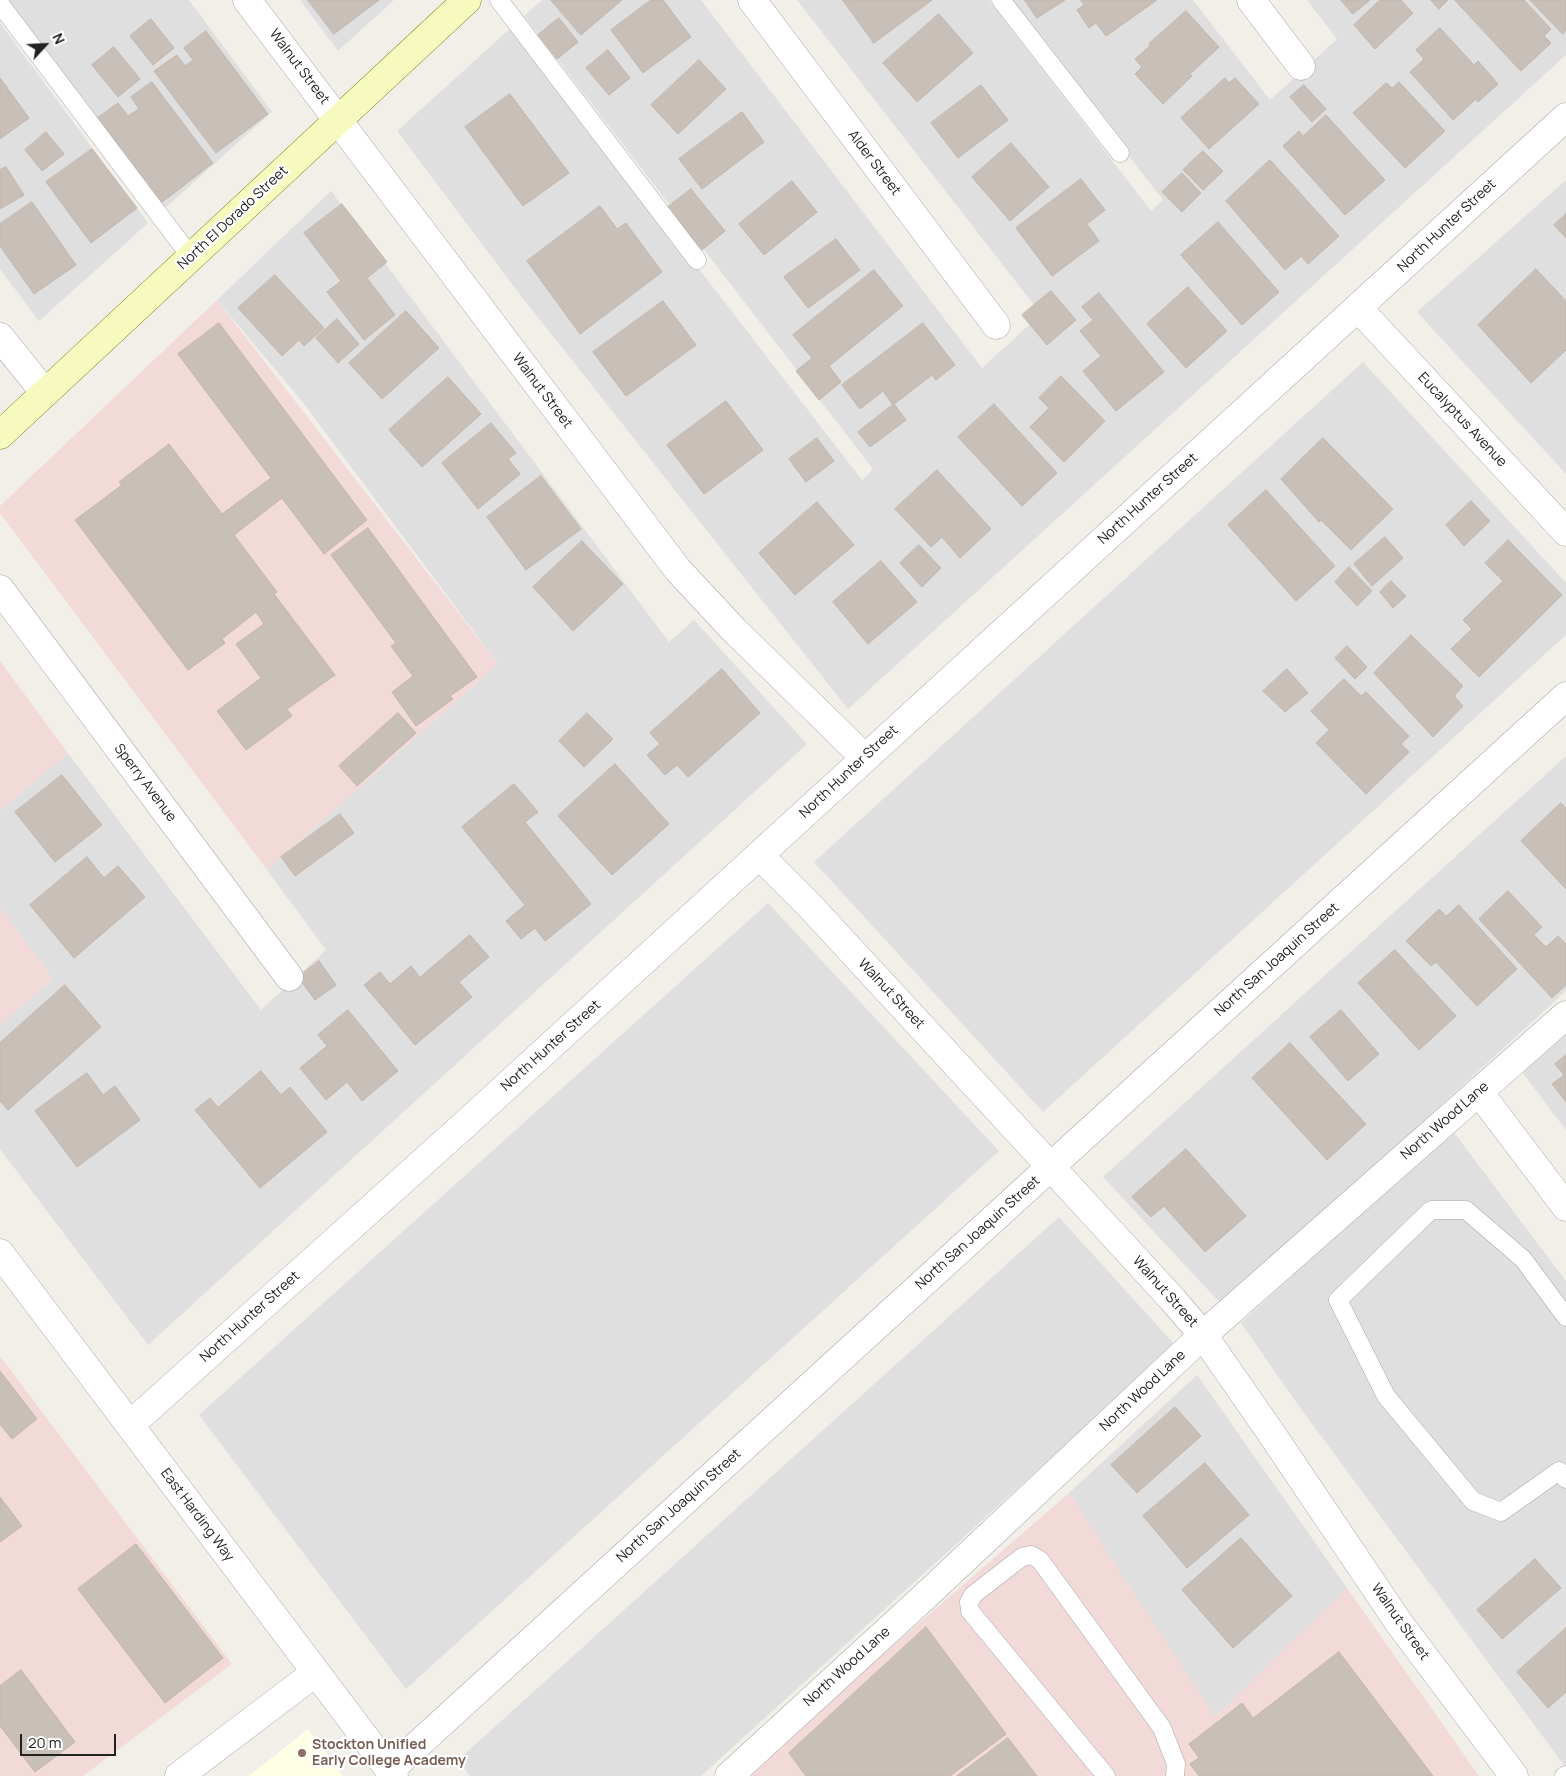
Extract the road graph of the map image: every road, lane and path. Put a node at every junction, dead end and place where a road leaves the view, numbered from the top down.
1 (247, 0) edge
2 (467, 0) edge
3 (499, 0) edge
4 (752, 0) edge
5 (1001, 0) edge
6 (1251, 0) edge
7 (0, 4) edge
8 (1300, 66) dead end
9 (1566, 117) edge
10 (339, 120) junction
11 (1120, 153) dead end
12 (191, 256) junction
13 (698, 260) dead end
14 (1358, 308) junction
15 (996, 325) dead end
16 (0, 337) edge
17 (45, 393) junction
18 (0, 435) edge
19 (1566, 532) edge
20 (0, 588) edge
21 (1566, 696) edge
22 (864, 758) junction
23 (759, 855) junction
24 (289, 977) dead end
25 (1566, 1015) edge
26 (1479, 1092) junction
27 (1051, 1167) junction
28 (1566, 1207) edge
29 (0, 1254) edge
30 (1566, 1317) edge
31 (1203, 1335) junction
32 (130, 1425) junction
33 (1566, 1479) edge
34 (315, 1672) junction
35 (392, 1773) edge
36 (179, 1776) edge
37 (729, 1776) edge
38 (1106, 1776) edge
39 (1175, 1776) edge
40 (1514, 1776) edge

1 - 10 street, Walnut Street
2 - 10 main road, North El Dorado Street
3 - 13 lane
4 - 15 street, Alder Street
5 - 11 lane
6 - 8 street
7 - 12 lane
9 - 14 street, North Hunter Street
10 - 12 main road, North El Dorado Street
10 - 22 street, Walnut Street
12 - 17 main road, North El Dorado Street
14 - 19 street, Eucalyptus Avenue
14 - 22 street, North Hunter Street
16 - 17 street
17 - 18 main road, North El Dorado Street
20 - 24 street, Sperry Avenue
21 - 27 street, North San Joaquin Street
22 - 23 street, North Hunter Street
23 - 27 street, Walnut Street
23 - 32 street, North Hunter Street
25 - 26 street, North Wood Lane
26 - 28 street
26 - 31 street, North Wood Lane
27 - 31 street, Walnut Street
27 - 35 street, North San Joaquin Street
29 - 32 street, East Harding Way
30 - 33 lane
31 - 37 street, North Wood Lane
31 - 40 street, Walnut Street
32 - 34 street, East Harding Way
34 - 35 street, East Harding Way
34 - 36 street
38 - 39 lane

